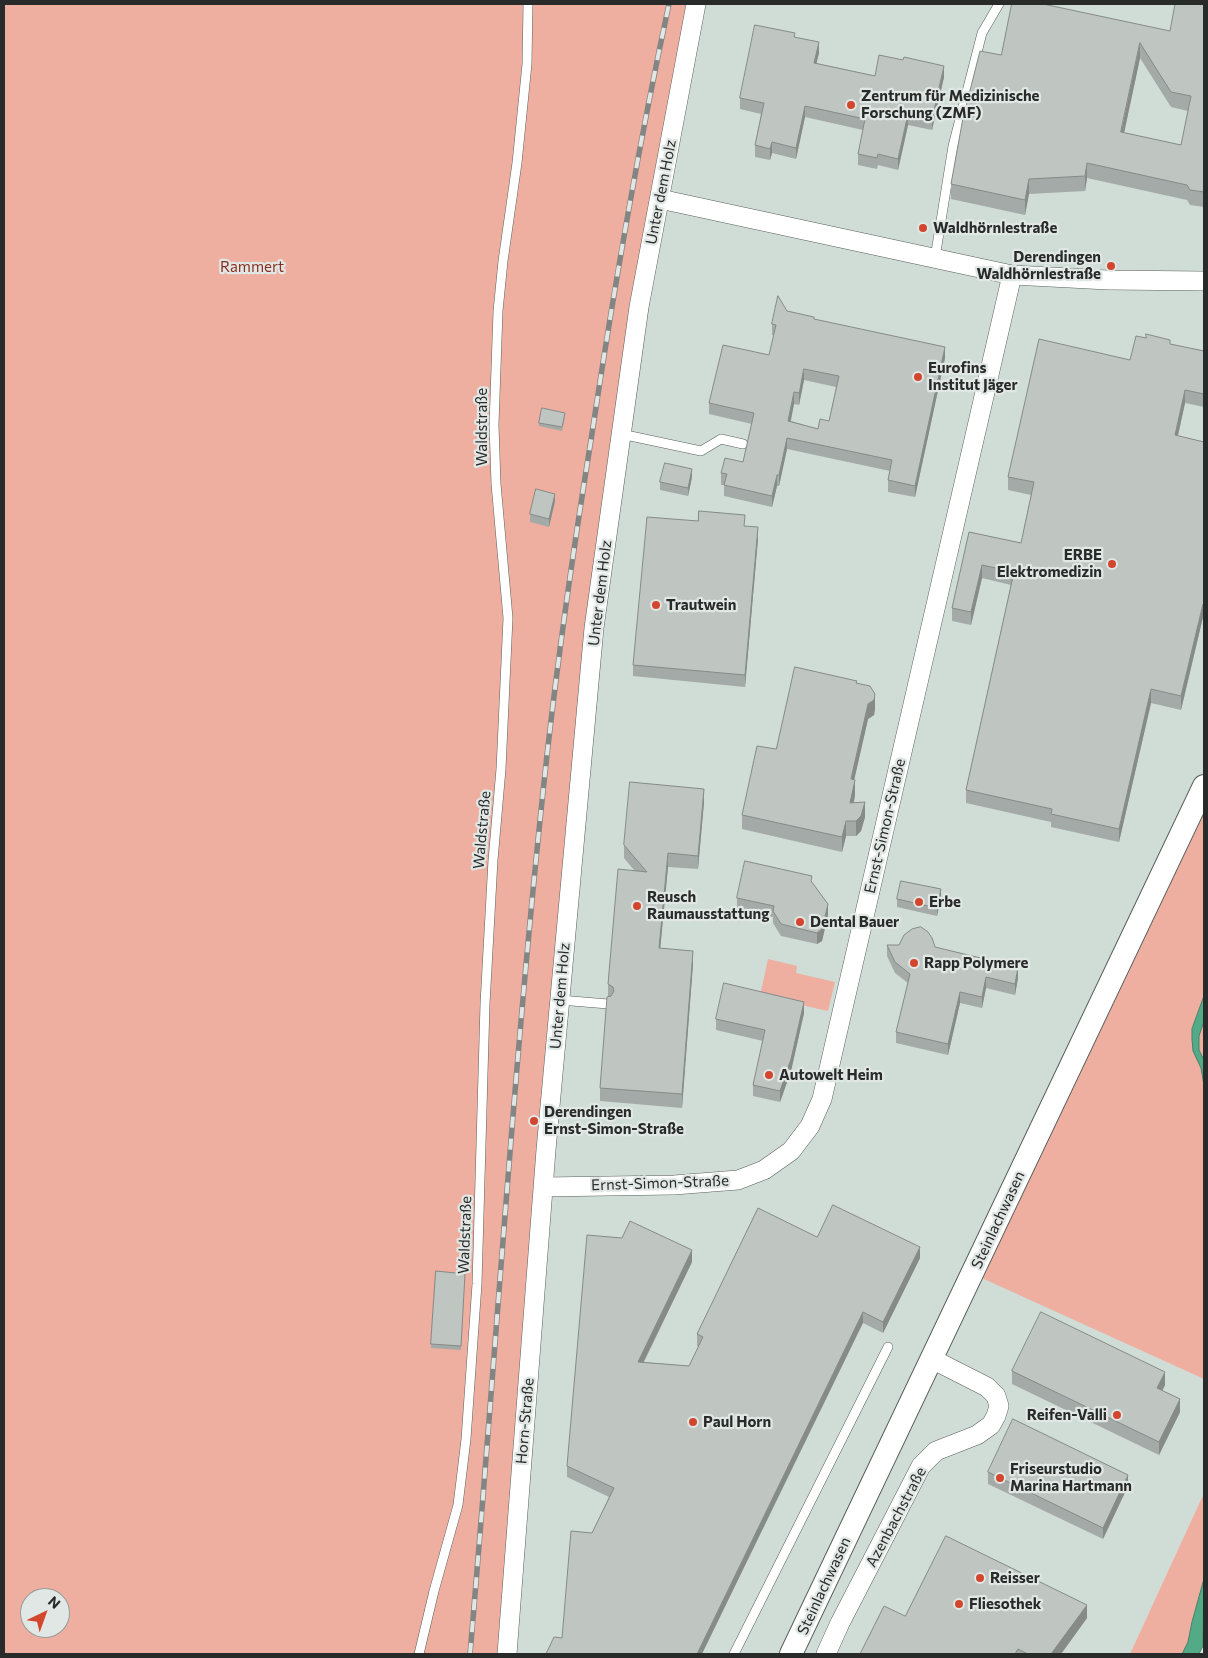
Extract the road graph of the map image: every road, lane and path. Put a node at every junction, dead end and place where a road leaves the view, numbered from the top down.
1 (528, 4) edge
2 (696, 4) edge
3 (999, 4) edge
4 (660, 199) junction
5 (934, 258) junction
6 (1012, 275) junction
7 (1204, 281) edge
8 (620, 434) junction
9 (743, 444) dead end
10 (1204, 786) edge
11 (560, 1000) junction
12 (608, 1004) edge
13 (544, 1187) junction
14 (888, 1347) dead end
15 (932, 1359) junction
16 (419, 1654) edge
17 (507, 1654) edge
18 (734, 1654) edge
19 (791, 1654) edge
20 (826, 1654) edge

1 - 16 lane, Waldstraße
2 - 4 street, Unter dem Holz
3 - 5 lane
4 - 5 street
4 - 8 street, Unter dem Holz
5 - 6 street
6 - 7 street
6 - 13 street, Ernst-Simon-Straße
8 - 9 lane
8 - 11 street, Unter dem Holz
10 - 15 street, Steinlachwasen
11 - 12 lane
11 - 13 street, Unter dem Holz
13 - 17 street, Horn-Straße
14 - 18 lane
15 - 19 street, Steinlachwasen
15 - 20 street, Azenbachstraße

